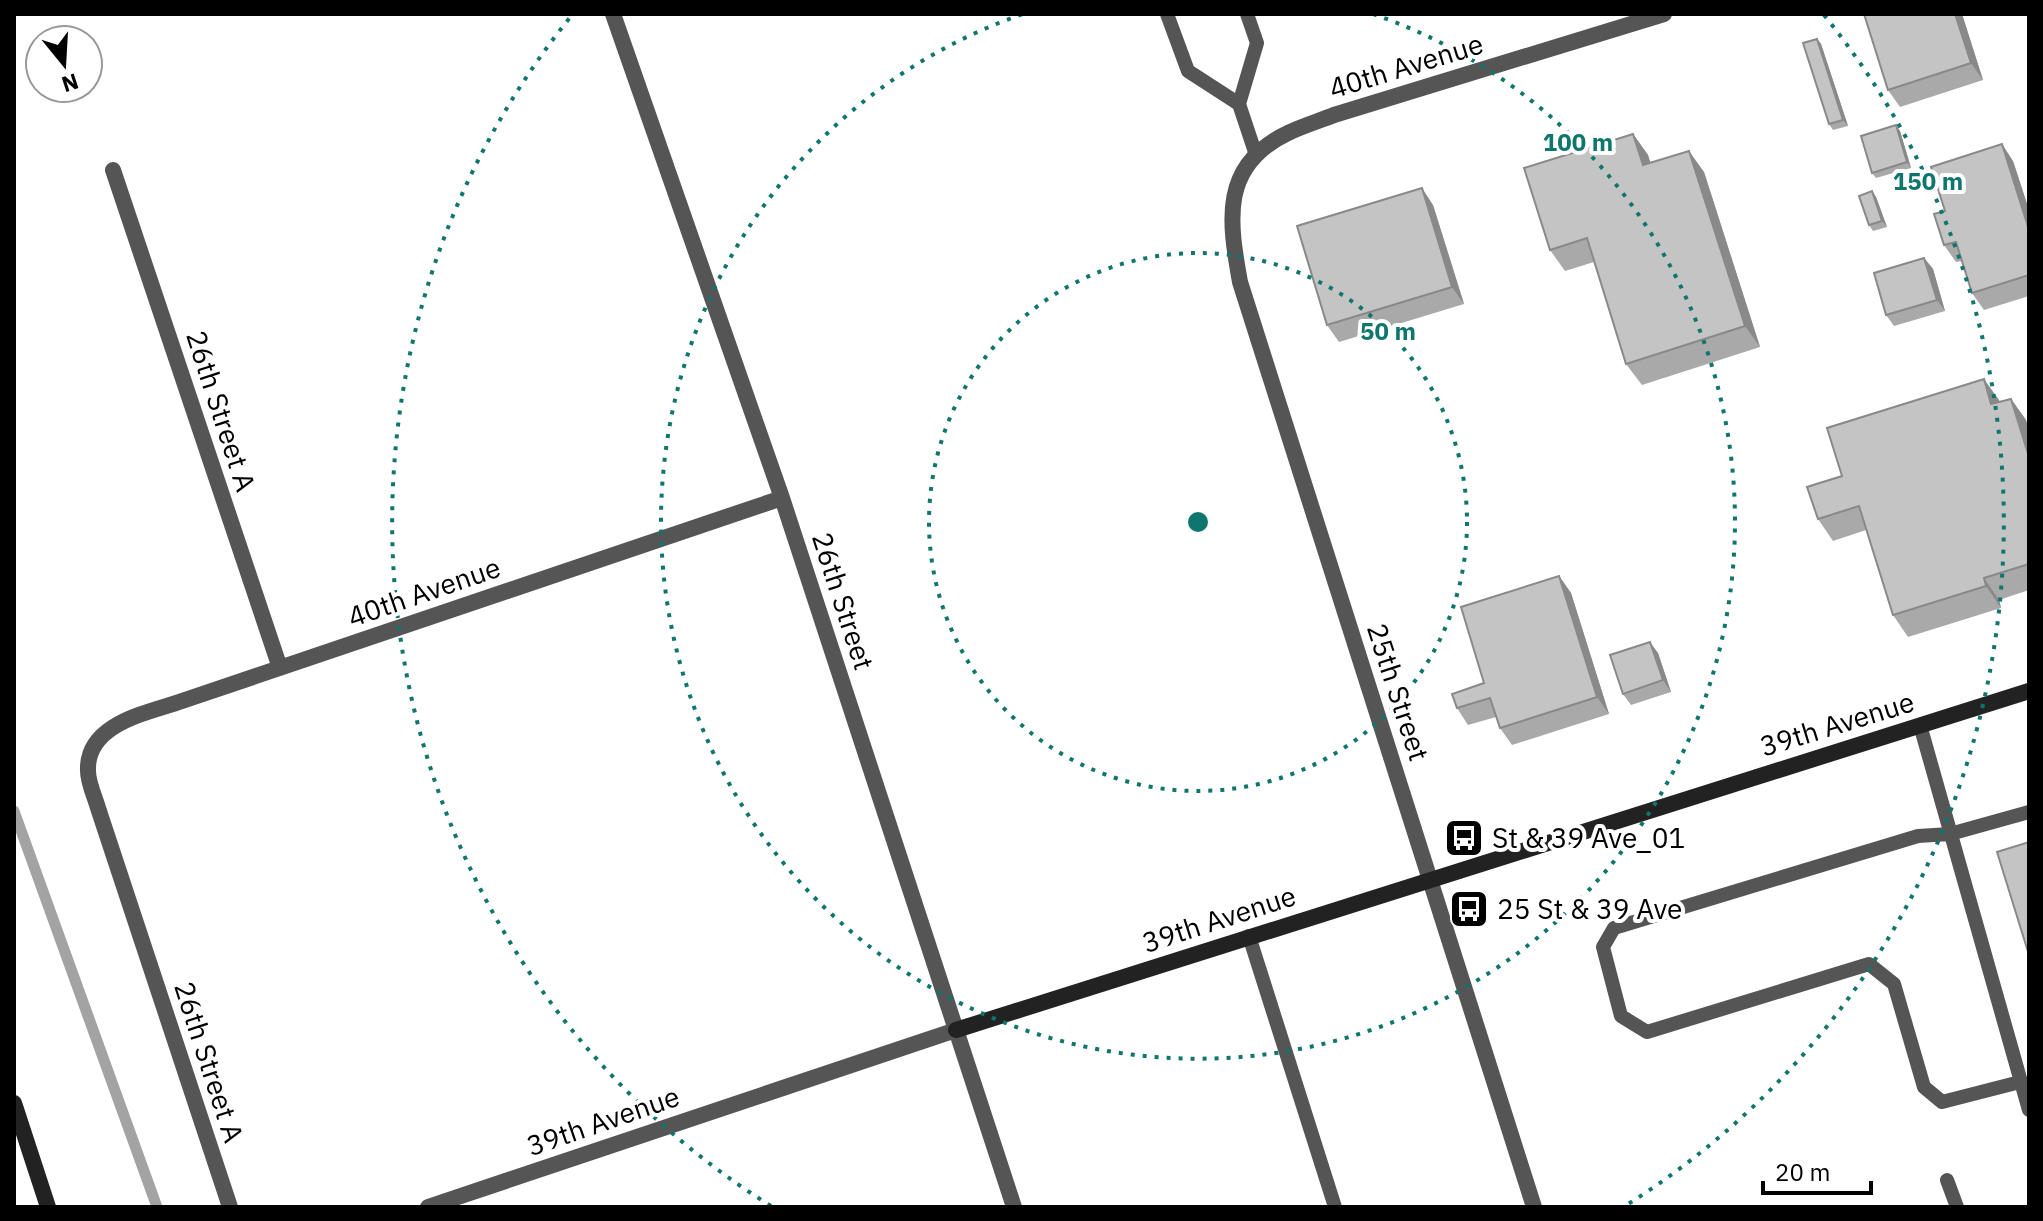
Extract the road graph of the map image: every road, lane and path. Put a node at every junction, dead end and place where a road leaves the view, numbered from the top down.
1 (613, 14) edge
2 (1167, 14) edge
3 (1247, 14) edge
4 (1664, 14) edge
5 (1239, 104) junction
6 (1256, 155) junction
7 (113, 170) dead end
8 (1235, 191) joint
9 (782, 498) junction
10 (280, 668) junction
11 (2029, 691) edge
12 (1920, 725) junction
13 (92, 750) joint
14 (2029, 812) edge
15 (1950, 834) junction
16 (1431, 878) junction
17 (1249, 936) junction
18 (956, 1030) junction
19 (2020, 1082) junction
20 (14, 1103) edge
21 (2029, 1110) edge
22 (1947, 1180) dead end
23 (48, 1207) edge
24 (230, 1207) edge
25 (428, 1207) edge
26 (1014, 1207) edge
27 (1335, 1207) edge
28 (1534, 1207) edge
29 (1957, 1207) edge

1 - 9 street, 26th Street
2 - 5 lane
3 - 5 lane
4 - 6 street, 40th Avenue
5 - 6 lane
6 - 8 street, 40th Avenue
7 - 10 street, 26th Street A
8 - 16 street, 25th Street
9 - 10 street, 40th Avenue
9 - 18 street, 26th Street
10 - 13 street, 40th Avenue
11 - 12 street, 39th Avenue
12 - 15 lane
12 - 16 street, 39th Avenue
13 - 24 street, 26th Street A
14 - 15 lane
15 - 19 lane
15 - 19 lane
16 - 17 street, 39th Avenue
16 - 28 street, 25th Street
17 - 18 street, 39th Avenue
17 - 27 lane
18 - 25 street, 39th Avenue
18 - 26 street, 26th Street
19 - 21 lane
20 - 23 street
22 - 29 lane

